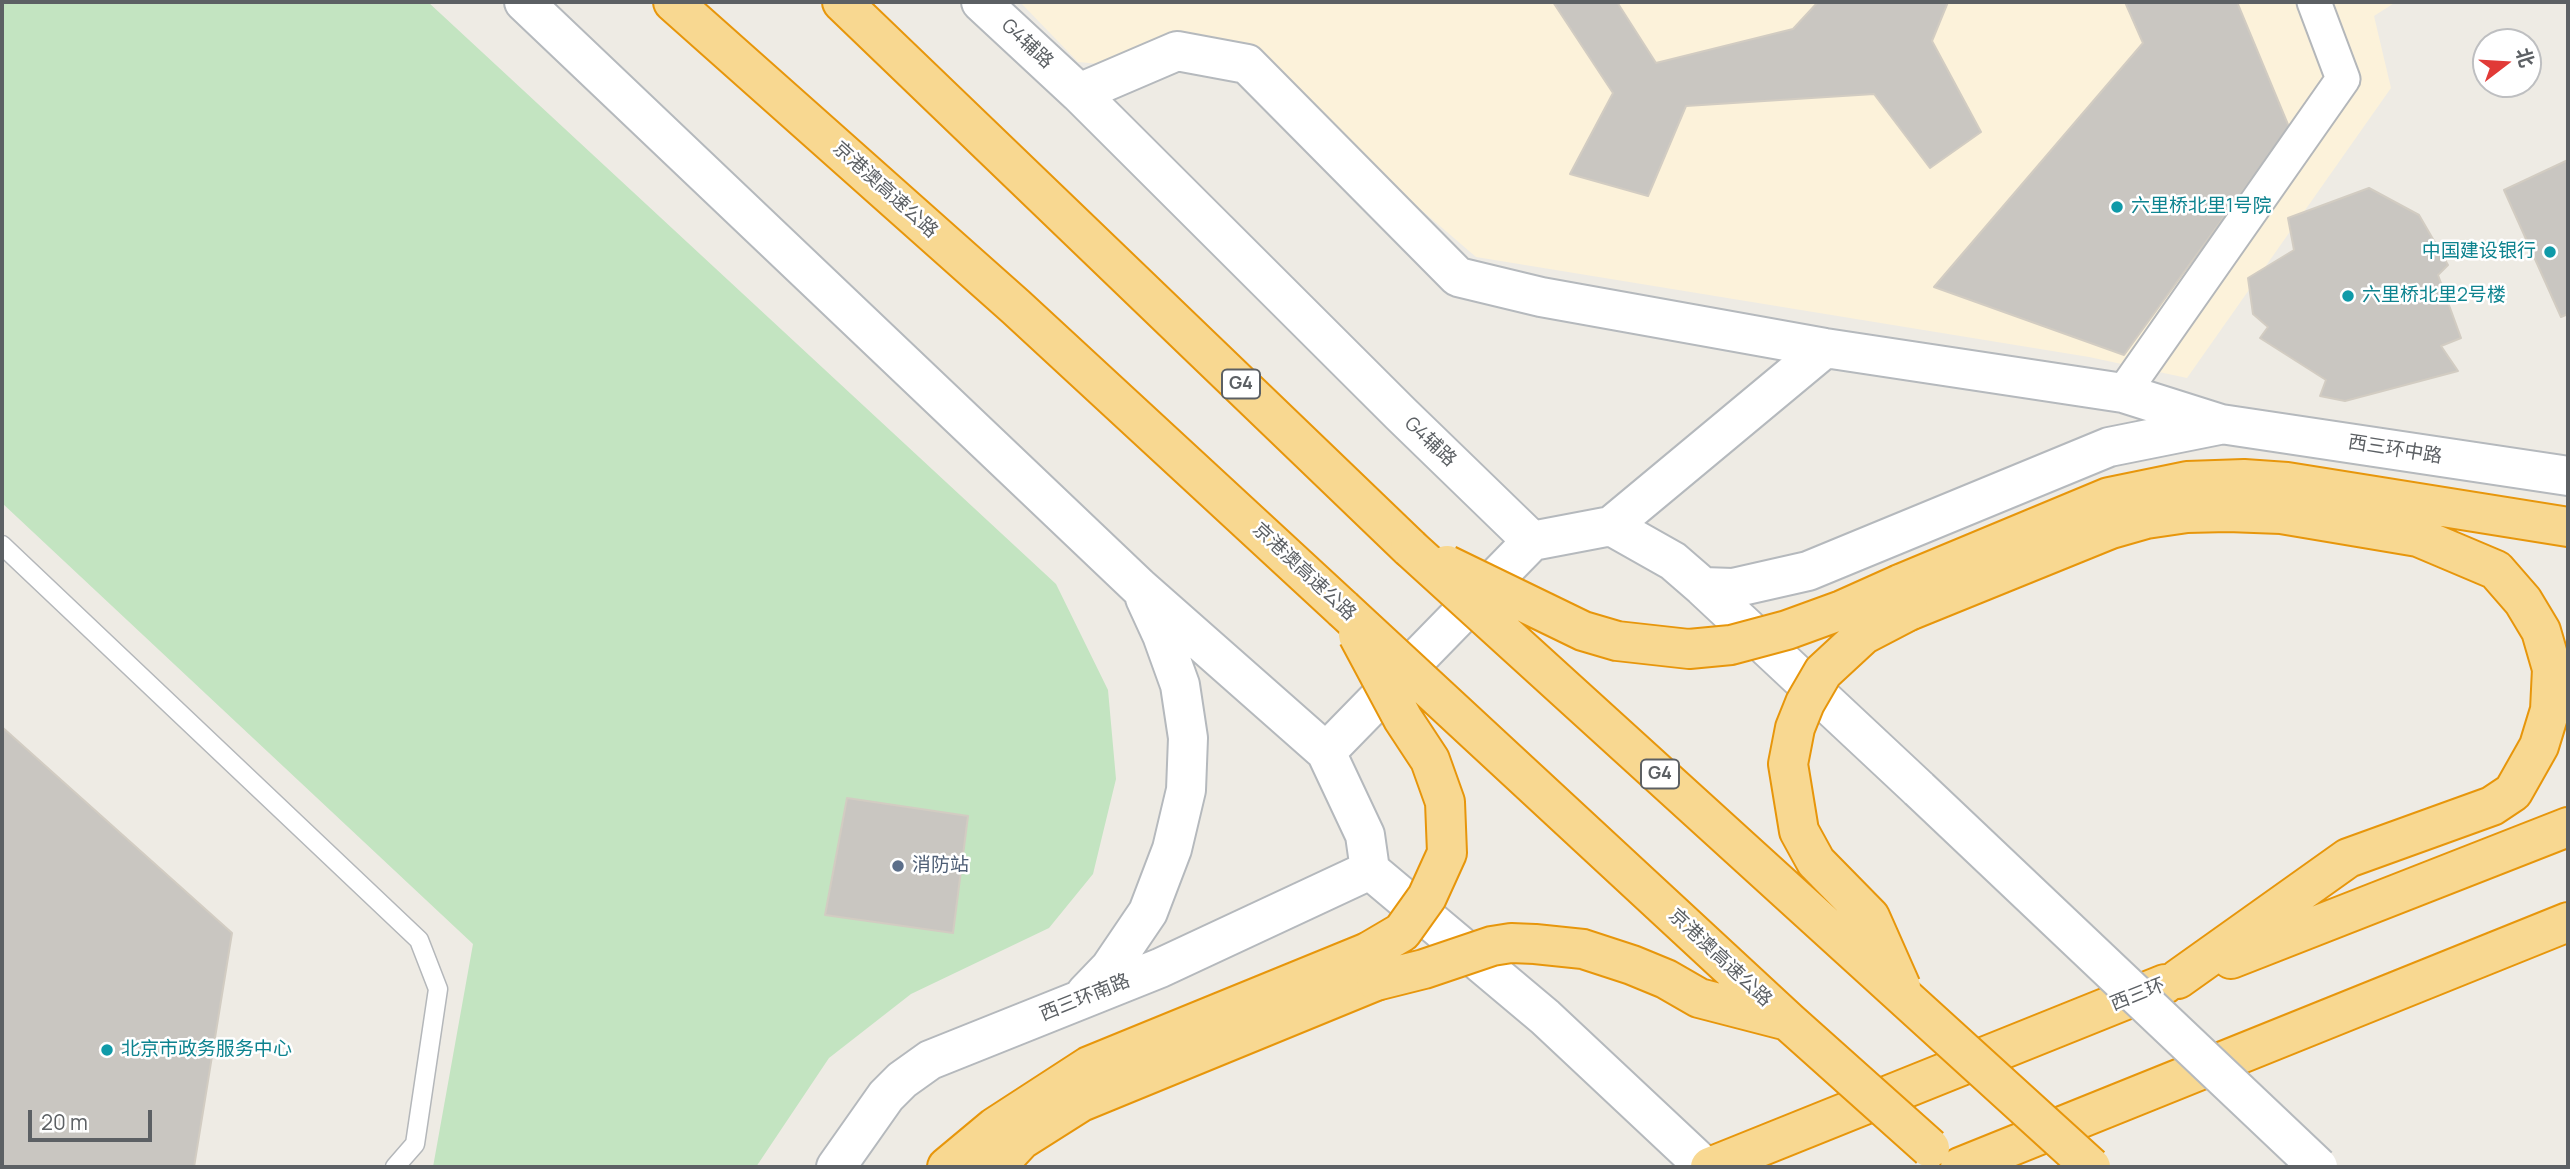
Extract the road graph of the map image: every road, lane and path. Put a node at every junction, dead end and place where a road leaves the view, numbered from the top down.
1 (524, 2) edge
2 (673, 2) edge
3 (842, 2) edge
4 (981, 2) edge
5 (2314, 2) edge
6 (1079, 93) junction
7 (1825, 348) junction
8 (2123, 393) junction
9 (2221, 424) junction
10 (2568, 476) edge
11 (1611, 526) junction
12 (2568, 527) edge
13 (1532, 541) junction
14 (2, 545) edge
15 (1410, 548) junction
16 (1139, 587) junction
17 (1703, 587) junction
18 (1904, 598) junction
19 (1343, 609) junction
20 (1326, 752) junction
21 (2568, 827) edge
22 (1370, 870) junction
23 (2568, 922) edge
24 (1372, 966) junction
25 (2178, 979) junction
26 (1078, 1000) junction
27 (1908, 1001) junction
28 (1789, 1022) junction
29 (1947, 1161) edge
30 (395, 1167) edge
31 (836, 1167) edge
32 (947, 1167) edge
33 (996, 1167) edge
34 (1708, 1167) edge
35 (2091, 1167) edge
36 (2318, 1167) edge

1 - 16 street
2 - 19 highway, 京港澳高速公路
3 - 15 highway, G4
4 - 6 street, G4辅路
5 - 8 street
6 - 7 street
6 - 13 street, G4辅路
7 - 8 street
7 - 11 street
8 - 9 street
9 - 10 street, 西三环中路
9 - 17 street
11 - 13 street
11 - 17 street
12 - 18 highway
13 - 20 street
14 - 30 lane
15 - 18 highway, bridge
15 - 27 highway, G4, bridge
16 - 20 street
16 - 26 street
17 - 36 street, bridge
18 - 25 highway
18 - 27 highway, bridge
19 - 24 highway, bridge
19 - 28 highway, 京港澳高速公路, bridge
20 - 22 street
21 - 25 highway, 西三环
22 - 26 street, 西三环南路
22 - 34 street
23 - 29 highway
24 - 28 highway, bridge
24 - 32 highway
24 - 33 highway
25 - 34 highway, 西三环
26 - 31 street, 西三环南路
27 - 35 highway, G4, bridge
28 - 29 highway, 京港澳高速公路, bridge

